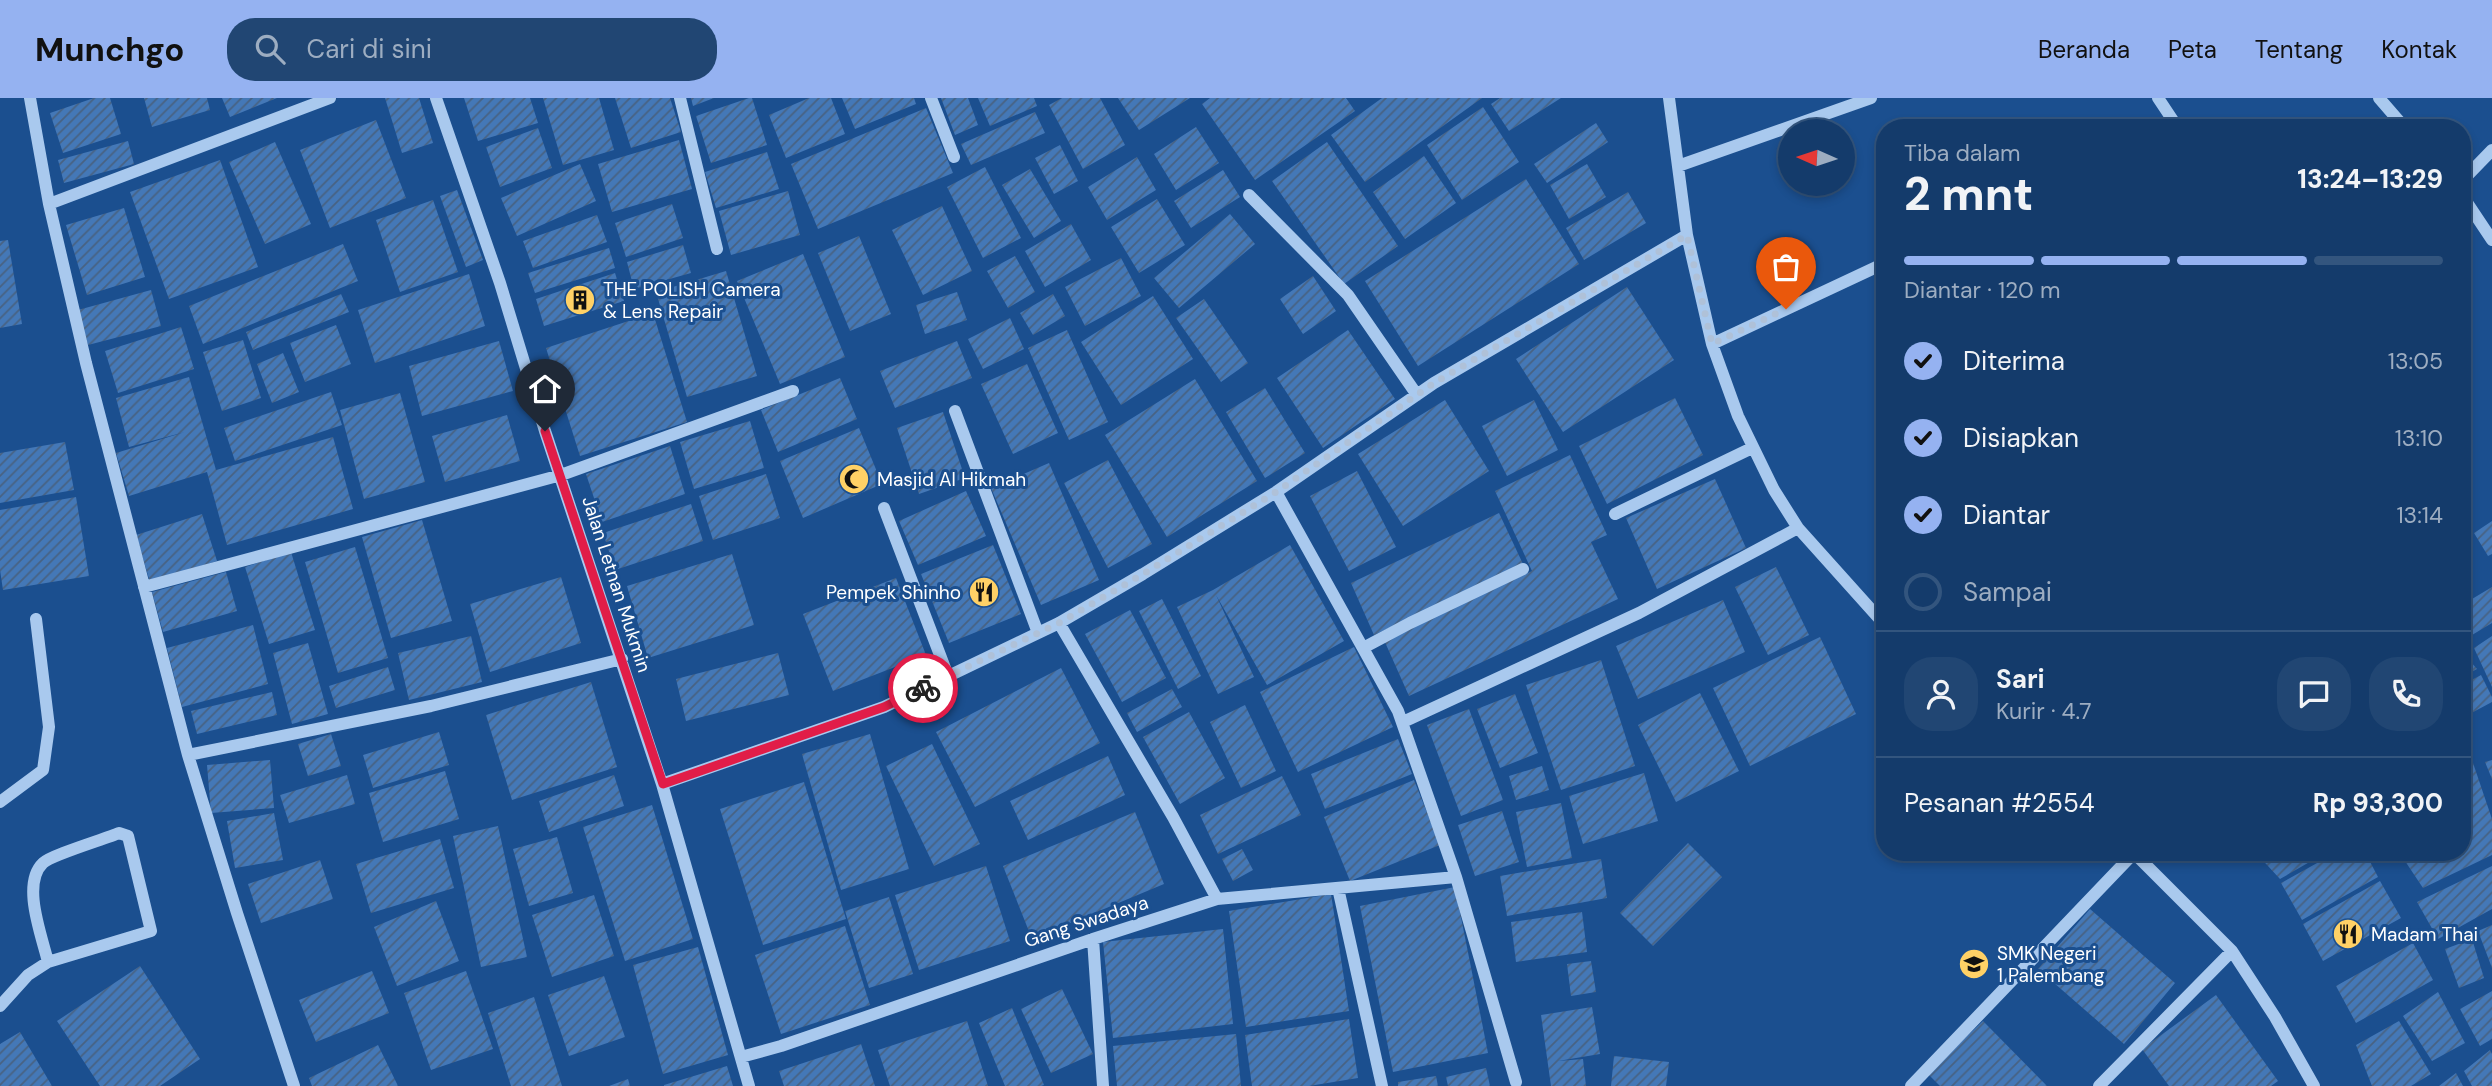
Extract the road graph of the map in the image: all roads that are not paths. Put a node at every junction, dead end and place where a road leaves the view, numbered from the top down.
1 (30, 98) edge
2 (330, 98) edge
3 (436, 98) edge
4 (680, 98) edge
5 (931, 98) edge
6 (1670, 98) edge
7 (1871, 98) edge
8 (2158, 98) edge
9 (2379, 98) edge
10 (2172, 119) edge
11 (2397, 119) edge
12 (2492, 150) edge
13 (954, 157) dead end
14 (1678, 166) junction
15 (2471, 172) edge
16 (1249, 195) dead end
17 (49, 204) junction
18 (2471, 208) edge
19 (1687, 235) junction
20 (2492, 240) edge
21 (717, 249) dead end
22 (1876, 266) edge
23 (1712, 344) junction
24 (793, 391) dead end
25 (1417, 395) junction
26 (955, 411) dead end
27 (1752, 448) junction
28 (561, 475) junction
29 (1276, 492) junction
30 (884, 508) dead end
31 (1615, 514) dead end
32 (1798, 528) junction
33 (1523, 569) dead end
34 (144, 587) junction
35 (1876, 615) edge
36 (36, 619) dead end
37 (1059, 623) junction
38 (1038, 633) junction
39 (1363, 648) junction
40 (622, 659) junction
41 (948, 676) junction
42 (1403, 722) junction
43 (188, 755) junction
44 (663, 784) junction
45 (0, 802) edge
46 (2125, 861) edge
47 (2141, 861) edge
48 (1456, 877) junction
49 (1338, 888) junction
50 (1217, 899) junction
51 (1093, 939) junction
52 (2232, 951) junction
53 (48, 962) junction
54 (0, 1006) edge
55 (741, 1056) junction
56 (1516, 1082) dead end
57 (295, 1086) edge
58 (749, 1086) edge
59 (1103, 1086) edge
60 (1382, 1086) edge
61 (1911, 1086) edge
62 (2099, 1086) edge
63 (2314, 1086) edge

1 - 17 street
2 - 17 street
3 - 28 street, Jalan Letnan Mukmin
4 - 21 street
5 - 13 street
6 - 14 street
7 - 14 street
8 - 10 street
9 - 11 street
12 - 15 street
14 - 19 street
16 - 25 street
17 - 34 street
18 - 20 street
19 - 23 street
19 - 25 street
22 - 23 street
23 - 27 street
24 - 28 street
25 - 29 street
26 - 38 street
27 - 31 street
27 - 32 street
28 - 34 street
28 - 40 street, Jalan Letnan Mukmin
29 - 37 street
29 - 39 street
30 - 41 street
32 - 35 street
32 - 42 street
33 - 39 street
34 - 43 street
36 - 45 street
37 - 38 street
37 - 50 street
38 - 41 street
39 - 42 street
40 - 43 street
40 - 44 street, Jalan Letnan Mukmin
41 - 44 street
42 - 48 street
43 - 57 street
44 - 55 street, Jalan Letnan Mukmin
46 - 61 street
47 - 52 street
48 - 49 street, Gang Swadaya
48 - 56 street
49 - 50 street, Gang Swadaya
49 - 60 street
50 - 51 street, Gang Swadaya
51 - 55 street, Gang Swadaya
51 - 59 street
52 - 62 street
52 - 63 street
53 - 53 street
53 - 54 street
55 - 58 street, Jalan Letnan Mukmin

